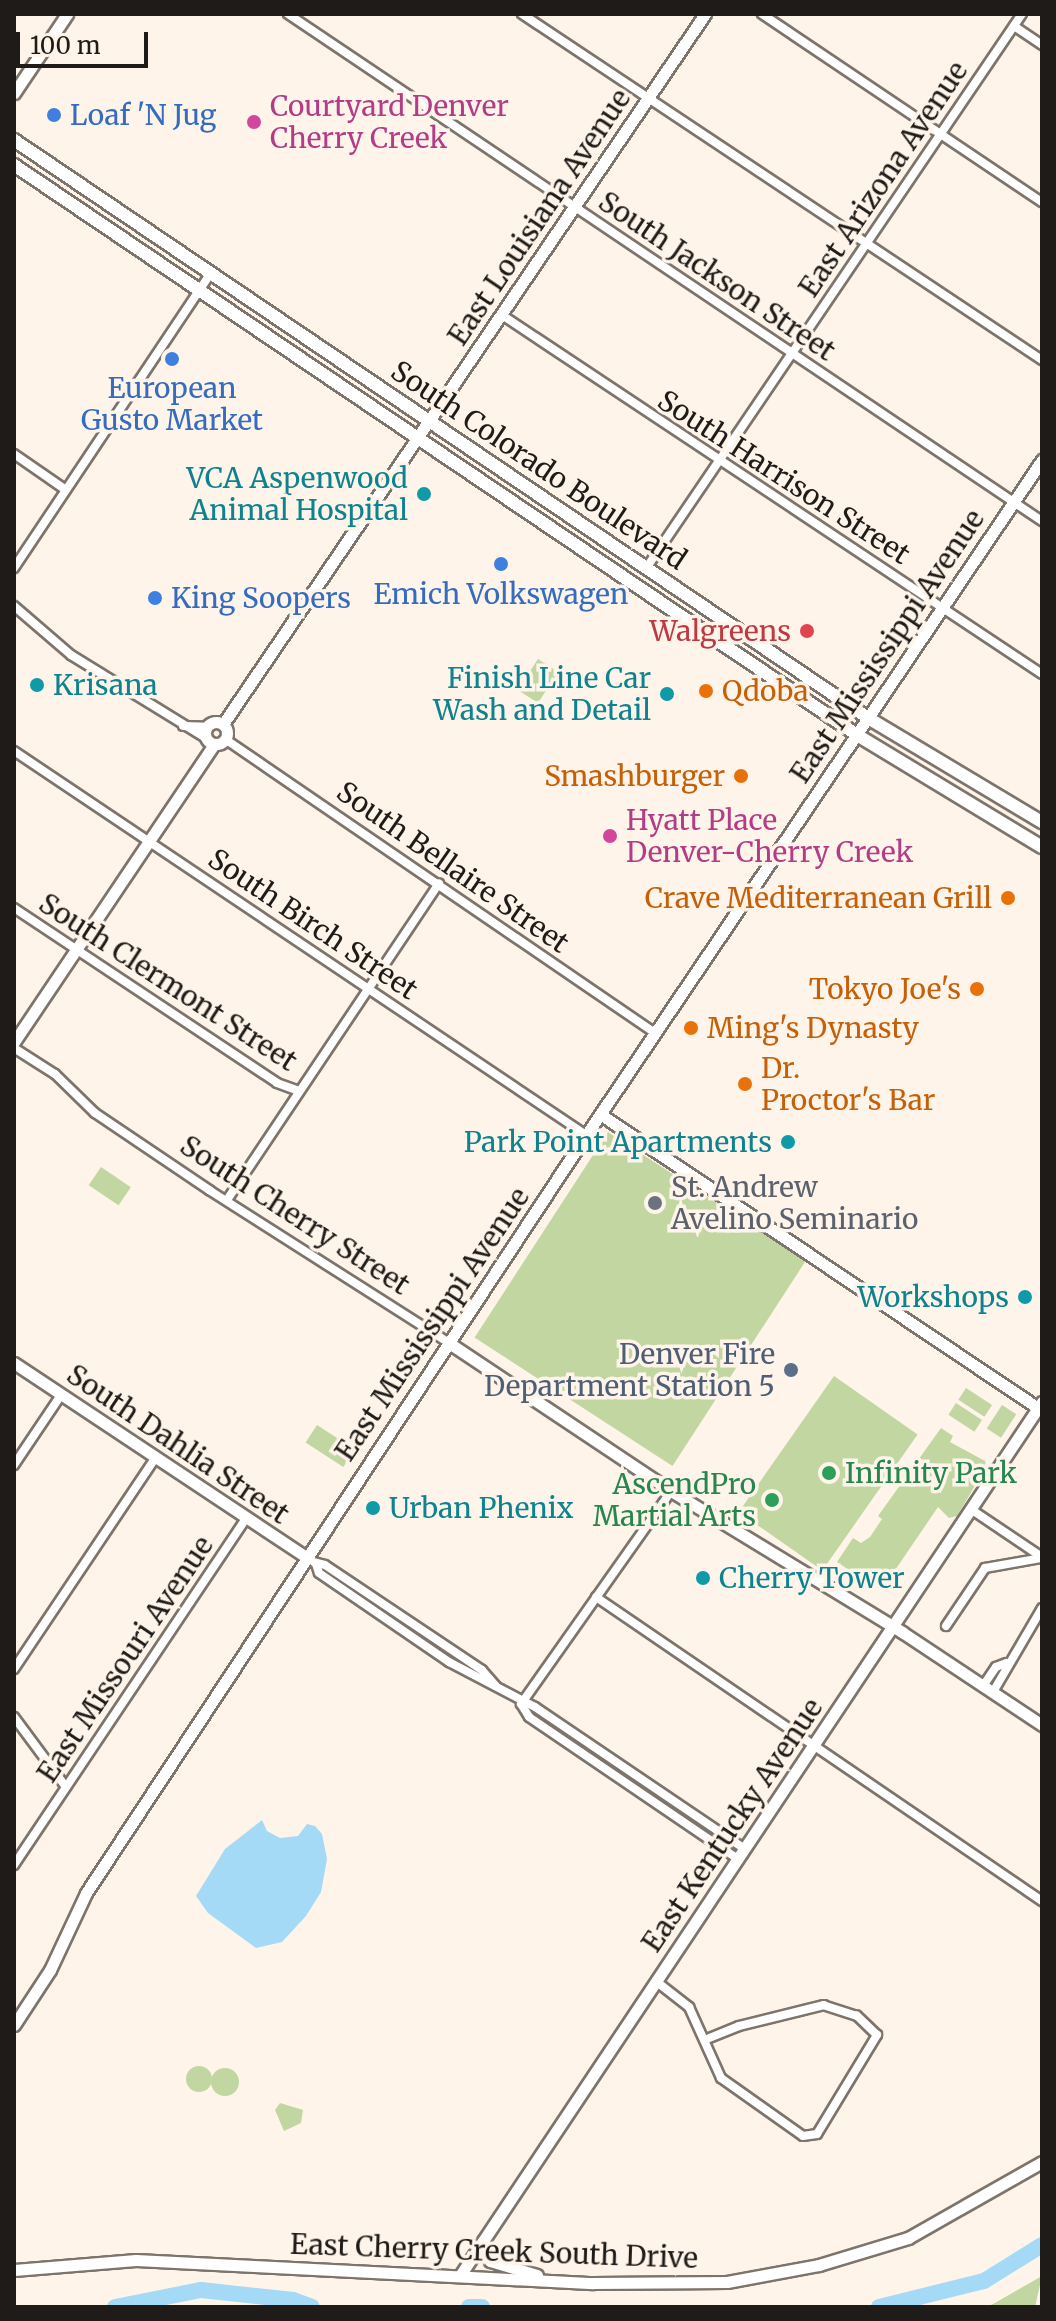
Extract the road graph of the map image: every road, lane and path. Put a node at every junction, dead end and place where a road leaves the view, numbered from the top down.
1 (67, 14) edge
2 (288, 14) edge
3 (522, 14) edge
4 (705, 14) edge
5 (762, 14) edge
6 (1022, 14) edge
7 (1014, 26) junction
8 (1042, 45) edge
9 (14, 93) edge
10 (648, 99) junction
11 (943, 131) junction
12 (14, 140) edge
13 (14, 165) edge
14 (1042, 202) edge
15 (575, 207) junction
16 (864, 247) junction
17 (211, 273) junction
18 (200, 289) junction
19 (502, 315) junction
20 (792, 353) junction
21 (1042, 360) edge
22 (430, 420) junction
23 (419, 437) junction
24 (14, 454) edge
25 (1042, 460) edge
26 (719, 461) junction
27 (66, 490) junction
28 (1014, 502) junction
29 (1042, 521) edge
30 (647, 567) junction
31 (14, 568) edge
32 (14, 606) edge
33 (943, 607) junction
34 (1042, 674) edge
35 (868, 718) junction
36 (857, 735) junction
37 (213, 737) junction
38 (14, 751) edge
39 (1042, 822) edge
40 (148, 842) junction
41 (1042, 847) edge
42 (439, 883) junction
43 (14, 908) edge
44 (76, 948) junction
45 (368, 989) junction
46 (655, 1033) junction
47 (14, 1045) edge
48 (299, 1091) junction
49 (600, 1114) junction
50 (586, 1135) junction
51 (227, 1200) junction
52 (449, 1343) junction
53 (14, 1363) edge
54 (61, 1395) junction
55 (1041, 1407) edge
56 (155, 1458) junction
57 (14, 1465) edge
58 (671, 1491) junction
59 (972, 1510) junction
60 (246, 1518) junction
61 (1042, 1558) edge
62 (311, 1561) junction
63 (596, 1597) junction
64 (1042, 1608) edge
65 (893, 1626) junction
66 (946, 1626) dead end
67 (14, 1669) edge
68 (988, 1689) junction
69 (521, 1704) junction
70 (14, 1717) edge
71 (1042, 1725) edge
72 (814, 1746) junction
73 (66, 1787) junction
74 (742, 1854) junction
75 (14, 1865) edge
76 (1042, 1901) edge
77 (657, 1982) junction
78 (14, 2025) edge
79 (705, 2040) junction
80 (1042, 2162) edge
81 (483, 2241) junction
82 (14, 2270) edge
83 (461, 2274) junction
84 (561, 2281) junction

1 - 9 street
2 - 15 street, South Jackson Street
3 - 10 street
4 - 10 street, East Louisiana Avenue
5 - 11 street
6 - 7 street, East Arizona Avenue
7 - 8 street
7 - 11 street, East Arizona Avenue
10 - 15 street, East Louisiana Avenue
10 - 16 street
11 - 14 street
11 - 16 street, East Arizona Avenue
12 - 17 main road, South Colorado Boulevard
13 - 18 main road, South Colorado Boulevard
15 - 19 street, East Louisiana Avenue
15 - 20 street, South Jackson Street
16 - 20 street, East Arizona Avenue
16 - 21 street
17 - 18 street
17 - 22 main road, South Colorado Boulevard
18 - 23 main road, South Colorado Boulevard
18 - 27 street
19 - 22 street, East Louisiana Avenue
19 - 26 street, South Harrison Street
20 - 26 street, East Arizona Avenue
20 - 28 street, South Jackson Street
22 - 23 street, East Louisiana Avenue
22 - 30 main road, South Colorado Boulevard
23 - 36 main road, South Colorado Boulevard
23 - 37 street, East Louisiana Avenue
24 - 27 street
25 - 28 street, East Mississippi Avenue
26 - 30 street, East Arizona Avenue
26 - 33 street, South Harrison Street
27 - 31 street
28 - 29 street, South Jackson Street
28 - 33 street, East Mississippi Avenue
30 - 35 main road, South Colorado Boulevard
32 - 37 street
33 - 34 street, South Harrison Street
33 - 35 street, East Mississippi Avenue
35 - 36 street, East Mississippi Avenue
35 - 39 main road, South Colorado Boulevard
36 - 41 main road, South Colorado Boulevard
36 - 46 street, East Mississippi Avenue
37 - 40 street
37 - 42 street, South Bellaire Street
38 - 40 street, South Birch Street
40 - 44 street
40 - 45 street, South Birch Street
42 - 45 street
42 - 46 street, South Bellaire Street
43 - 44 street, South Clermont Street
44 - 47 street
44 - 48 street, South Clermont Street
45 - 48 street
45 - 50 street, South Birch Street
46 - 49 street, East Mississippi Avenue
47 - 51 street, South Cherry Street
48 - 51 street
49 - 50 street, East Mississippi Avenue
49 - 55 street
50 - 52 street, East Mississippi Avenue
51 - 52 street, South Cherry Street
52 - 58 street, South Cherry Street
52 - 62 street, East Mississippi Avenue
53 - 54 street, South Dahlia Street
54 - 56 street, South Dahlia Street
54 - 57 street
55 - 59 street, East Kentucky Avenue
56 - 60 street, South Dahlia Street
56 - 67 street
58 - 63 street
58 - 65 street, South Cherry Street
59 - 61 street
59 - 65 street, East Kentucky Avenue
60 - 62 street, South Dahlia Street
60 - 73 street, East Missouri Avenue
61 - 66 street
62 - 69 street, South Dahlia Street
62 - 78 street, East Mississippi Avenue
63 - 69 street
63 - 72 street
64 - 68 street
65 - 68 street, South Cherry Street
65 - 72 street, East Kentucky Avenue
68 - 71 street, South Cherry Street
69 - 74 street, South Dahlia Street
70 - 73 street
72 - 74 street, East Kentucky Avenue
72 - 76 street
73 - 75 street, East Missouri Avenue
74 - 77 street, East Kentucky Avenue
77 - 79 street
77 - 81 street, East Kentucky Avenue
79 - 79 street
80 - 84 street, East Cherry Creek South Drive
81 - 83 street, East Kentucky Avenue
81 - 84 street
82 - 83 street, East Cherry Creek South Drive
83 - 84 street, East Cherry Creek South Drive

